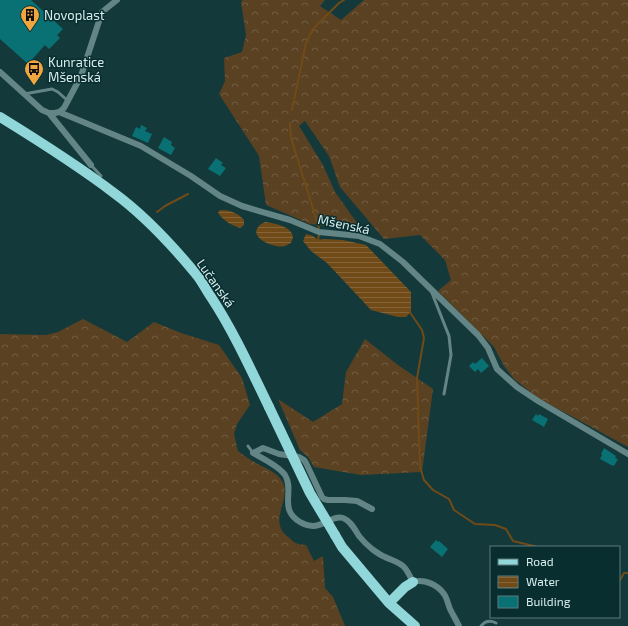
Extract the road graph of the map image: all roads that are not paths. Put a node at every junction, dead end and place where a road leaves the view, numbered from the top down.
1 (117, 0) edge
2 (0, 72) edge
3 (24, 94) junction
4 (68, 102) junction
5 (59, 112) junction
6 (49, 113) junction
7 (0, 117) edge
8 (91, 164) joint
9 (101, 176) dead end
10 (431, 289) junction
11 (444, 394) dead end
12 (248, 446) dead end
13 (253, 452) junction
14 (628, 454) edge
15 (372, 509) dead end
16 (413, 582) junction
17 (389, 603) junction
18 (496, 623) dead end
19 (415, 626) edge
20 (459, 626) edge
21 (481, 626) edge

1 - 4 street
2 - 3 street
3 - 4 lane
3 - 6 street
4 - 5 street
5 - 6 street, Mšenská
5 - 10 street, Mšenská
6 - 8 street
7 - 17 main road, Lučanská, bridge
8 - 9 lane
10 - 11 lane
10 - 14 street, Mšenská
12 - 13 lane
13 - 15 street
13 - 16 street
16 - 17 main road
16 - 20 street
17 - 19 main road, Lučanská
18 - 21 lane

